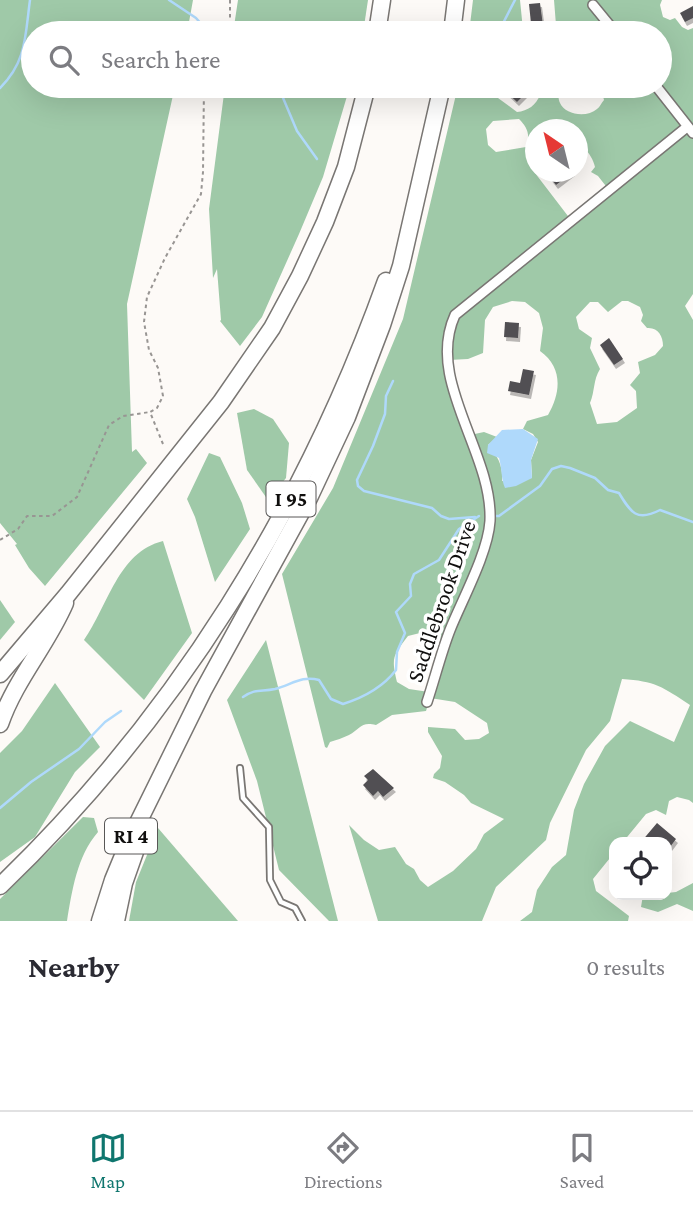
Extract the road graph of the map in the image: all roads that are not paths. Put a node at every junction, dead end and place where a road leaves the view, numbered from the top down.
1 (382, 0) edge
2 (456, 0) edge
3 (593, 5) dead end
4 (379, 21) edge
5 (453, 21) edge
6 (606, 21) edge
7 (364, 98) edge
8 (439, 98) edge
9 (665, 98) edge
10 (690, 130) edge
11 (429, 145) junction
12 (68, 594) junction
13 (0, 674) edge
14 (427, 702) dead end
15 (0, 724) edge
16 (172, 755) junction
17 (240, 768) dead end
18 (0, 887) edge
19 (100, 921) edge
20 (116, 921) edge
21 (302, 921) edge

1 - 4 highway
2 - 5 highway
3 - 6 street
7 - 12 highway
8 - 11 highway, I 95
9 - 10 street
10 - 14 street, Saddlebrook Drive
11 - 16 highway, RI 4
11 - 18 highway, I 95
12 - 13 highway
12 - 15 highway
16 - 19 highway, RI 4
16 - 20 highway
17 - 21 lane

